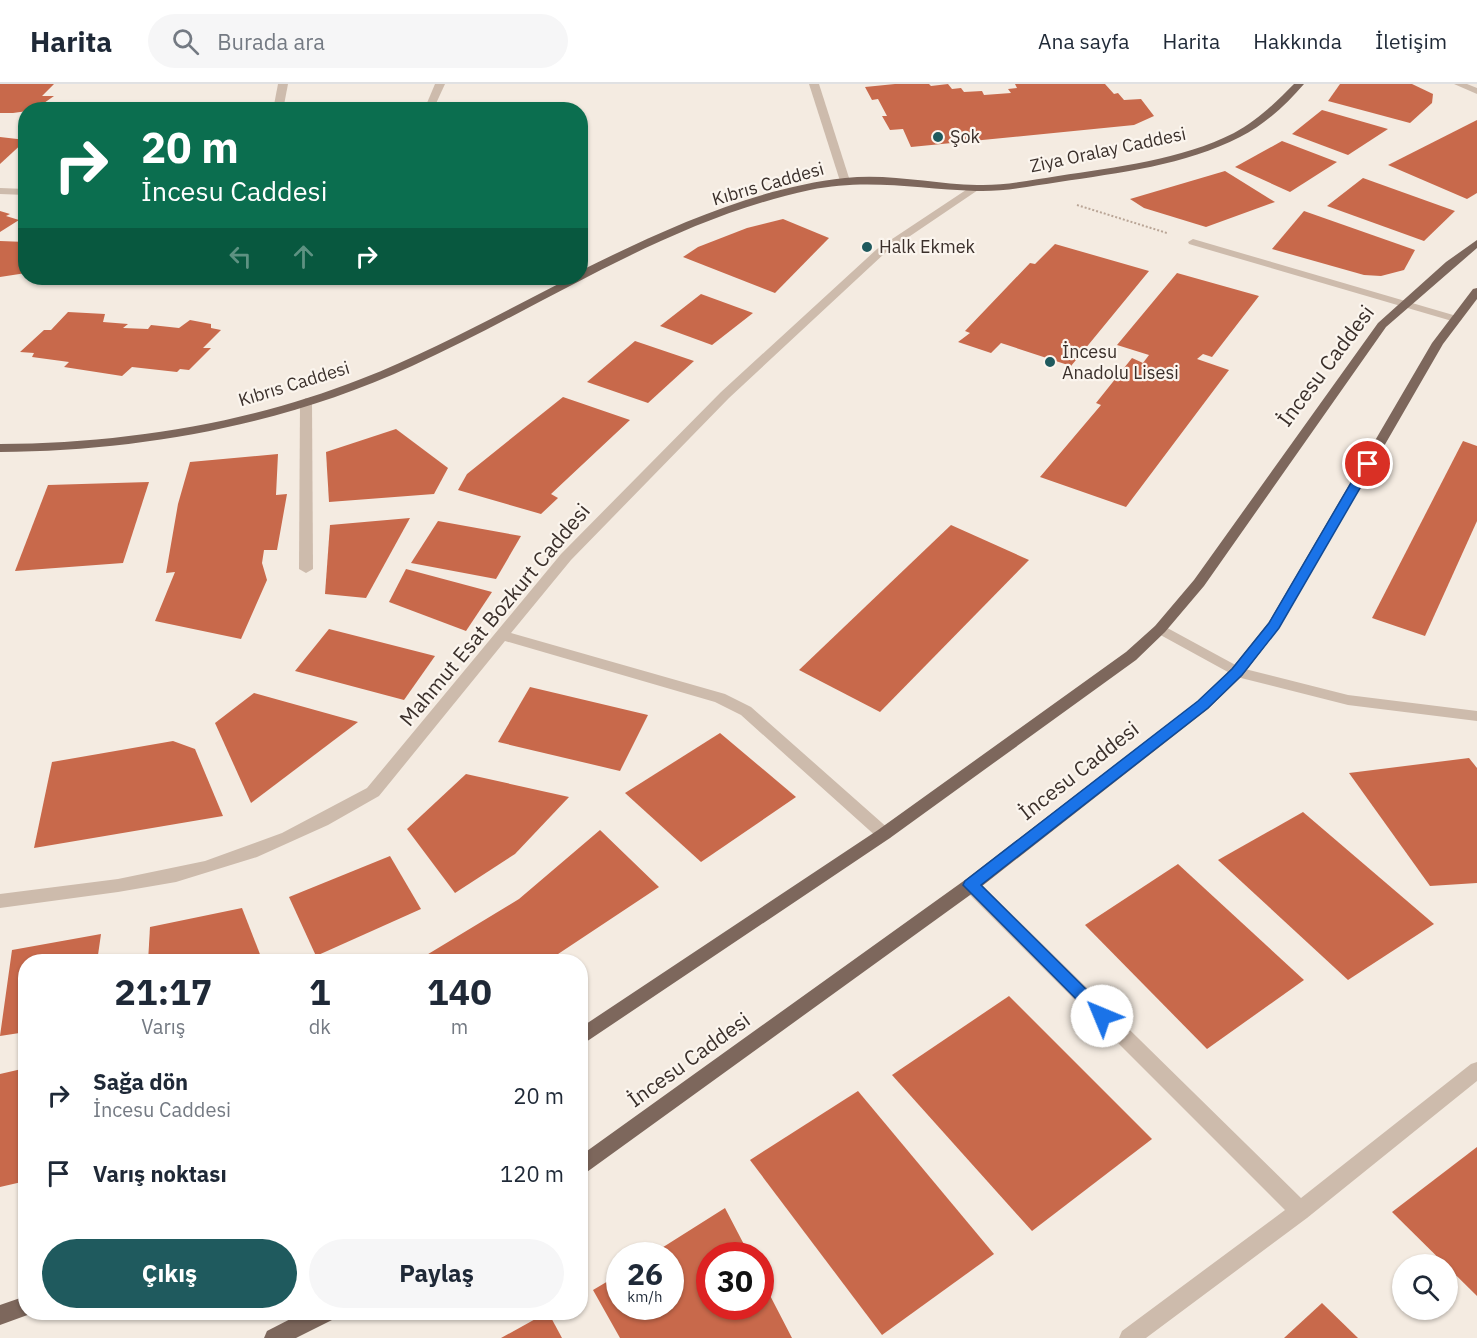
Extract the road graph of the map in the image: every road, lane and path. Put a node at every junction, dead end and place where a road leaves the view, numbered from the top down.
1 (283, 84) edge
2 (440, 84) edge
3 (814, 84) edge
4 (1299, 84) edge
5 (1459, 84) edge
6 (1477, 91) edge
7 (280, 102) edge
8 (432, 102) edge
9 (845, 181) junction
10 (976, 188) junction
11 (0, 191) edge
12 (18, 192) edge
13 (1071, 203) dead end
14 (1193, 242) joint
15 (1477, 243) edge
16 (588, 273) edge
17 (563, 285) edge
18 (1477, 291) edge
19 (1406, 304) junction
20 (1456, 319) junction
21 (306, 402) junction
22 (0, 448) edge
23 (306, 569) dead end
24 (1160, 629) junction
25 (503, 636) junction
26 (1237, 672) junction
27 (1477, 716) edge
28 (884, 834) junction
29 (970, 885) junction
30 (0, 901) edge
31 (588, 1033) edge
32 (1477, 1070) edge
33 (588, 1162) edge
34 (1300, 1211) junction
35 (18, 1309) edge
36 (0, 1315) edge
37 (312, 1320) edge
38 (283, 1336) edge
39 (1129, 1338) edge

1 - 7 street
2 - 8 street
3 - 9 street
4 - 10 main road, Ziya Oralay Caddesi
5 - 6 street
9 - 10 main road, Kıbrıs Caddesi
9 - 16 main road, Kıbrıs Caddesi
10 - 25 street, Mahmut Esat Bozkurt Caddesi
11 - 12 street
13 - 14 path
14 - 19 street
15 - 19 main road, İncesu Caddesi
17 - 21 main road, Kıbrıs Caddesi
18 - 20 main road, İncesu Caddesi
19 - 20 street
19 - 24 main road, İncesu Caddesi
20 - 26 main road, İncesu Caddesi
21 - 22 main road, Kıbrıs Caddesi
21 - 23 street
24 - 26 street
24 - 28 main road, İncesu Caddesi
25 - 28 street
25 - 30 street, Mahmut Esat Bozkurt Caddesi
26 - 27 street
26 - 29 main road, İncesu Caddesi
28 - 31 main road, İncesu Caddesi
29 - 33 main road, İncesu Caddesi
29 - 34 street
32 - 34 street
34 - 39 street
35 - 36 main road
37 - 38 main road

